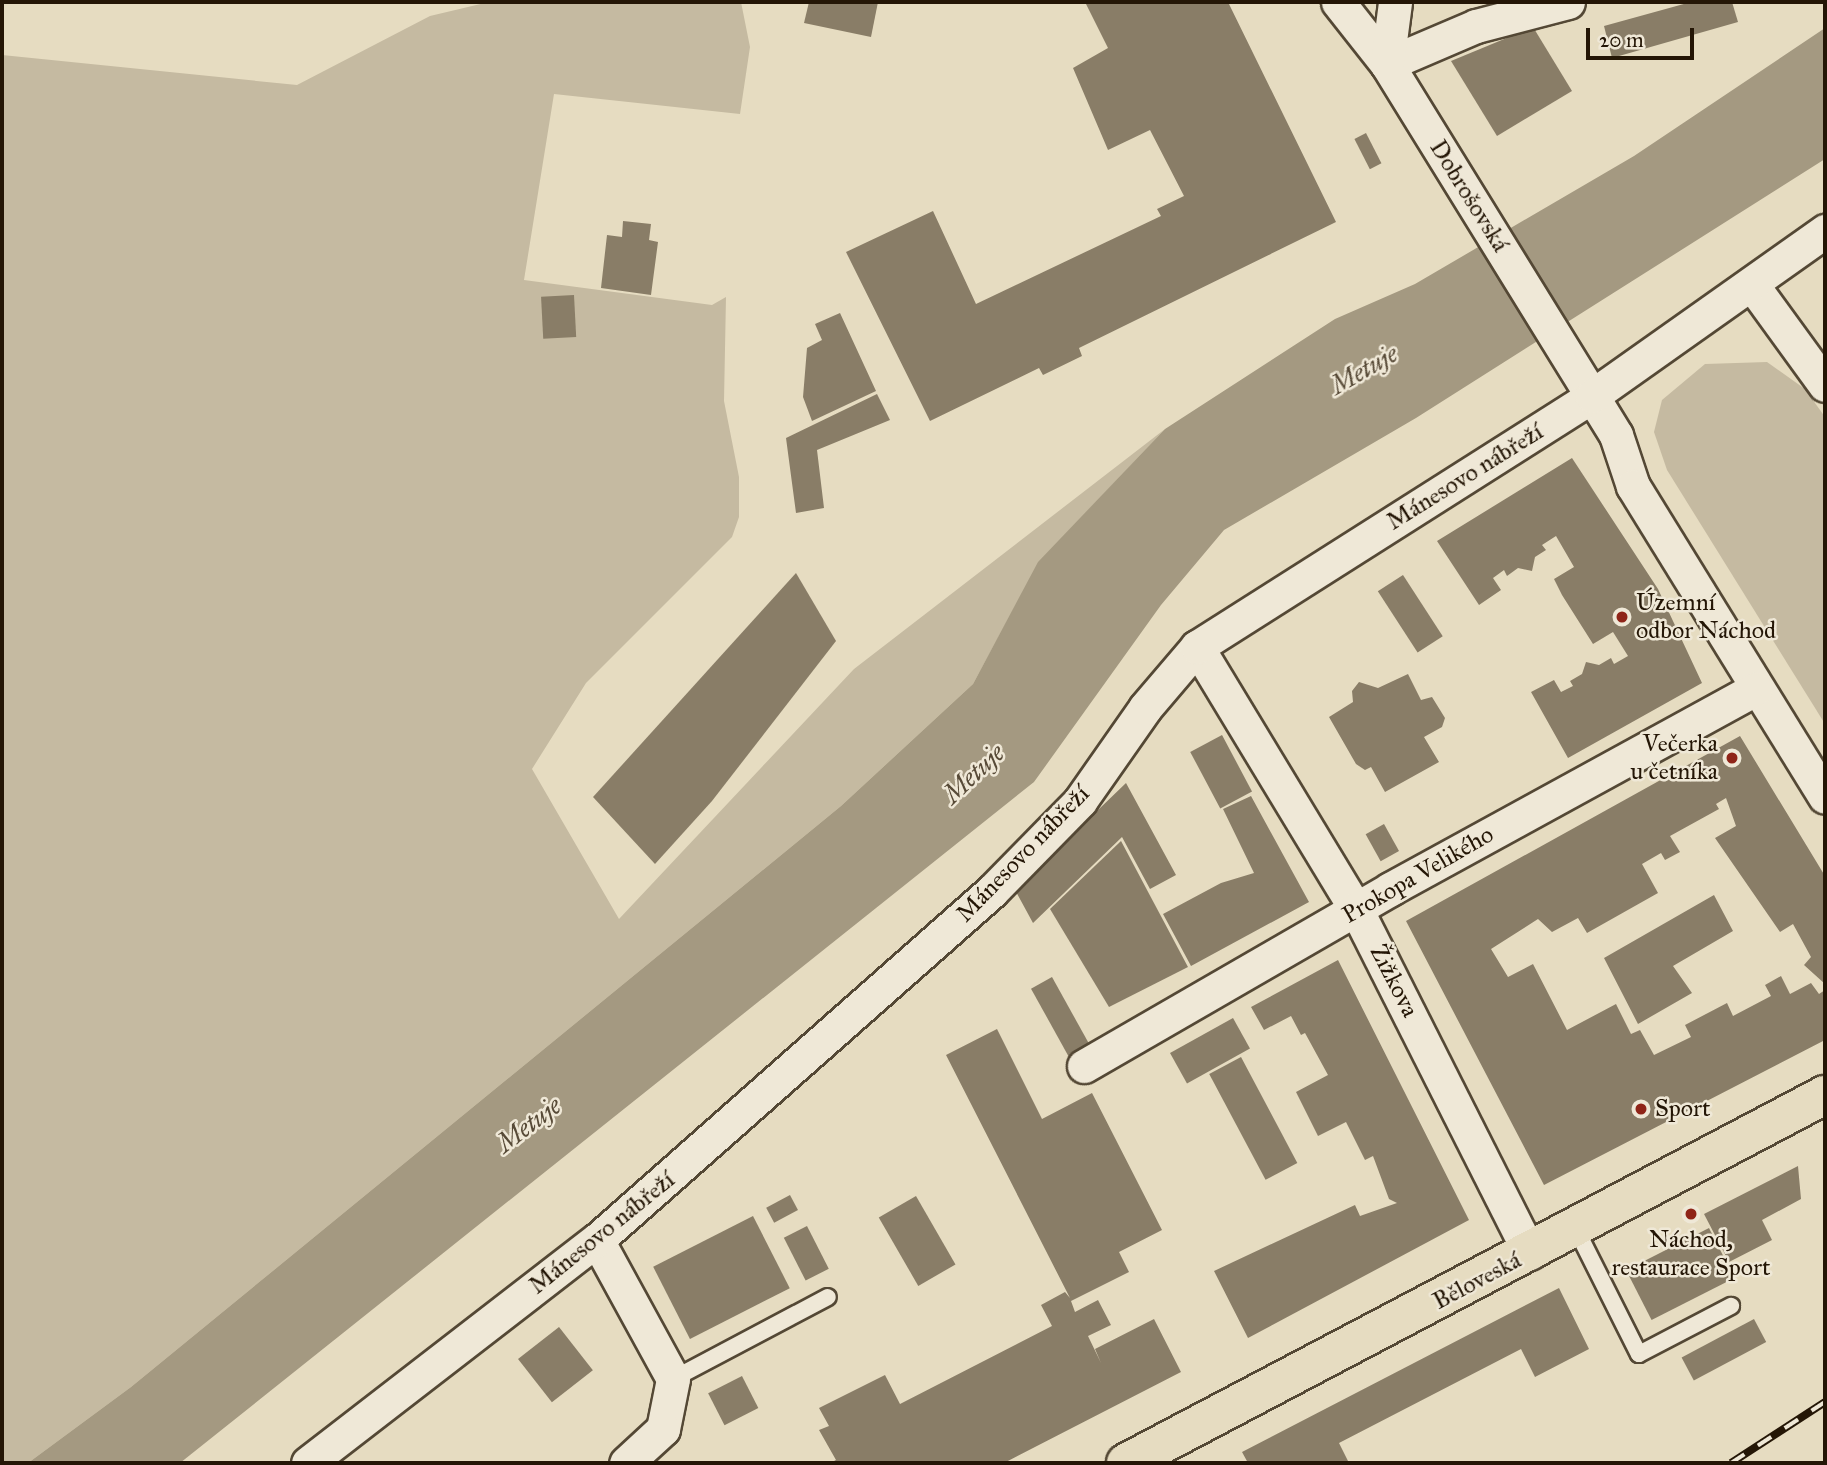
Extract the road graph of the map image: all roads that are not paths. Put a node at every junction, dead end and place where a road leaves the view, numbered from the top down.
1 (1338, 2) edge
2 (1395, 2) edge
3 (1568, 2) edge
4 (1387, 64) junction
5 (1825, 231) edge
6 (1753, 286) junction
7 (1825, 385) edge
8 (1592, 396) junction
9 (1197, 647) junction
10 (1756, 689) junction
11 (1825, 797) edge
12 (1357, 911) junction
13 (1084, 1066) dead end
14 (1825, 1095) edge
15 (1576, 1230) junction
16 (597, 1240) junction
17 (1530, 1253) junction
18 (828, 1297) dead end
19 (1731, 1306) dead end
20 (673, 1379) junction
21 (308, 1463) edge
22 (626, 1463) edge
23 (1126, 1463) edge

1 - 4 street, Dobrošovská
2 - 4 street
3 - 4 street
4 - 8 street, Dobrošovská
5 - 6 street, Mánesovo nábřeží
6 - 7 street
6 - 8 street, Mánesovo nábřeží
8 - 9 street, Mánesovo nábřeží
8 - 10 street, Dobrošovská
9 - 12 street, Žižkova
9 - 16 street, Mánesovo nábřeží
10 - 11 street, Dobrošovská
10 - 12 street, Prokopa Velikého
12 - 13 street, Prokopa Velikého
12 - 17 street, Žižkova
14 - 15 main road, Běloveská
15 - 17 main road, Běloveská
15 - 19 lane
16 - 20 street
16 - 21 street, Mánesovo nábřeží
17 - 23 main road, Běloveská
18 - 20 lane
20 - 22 street

